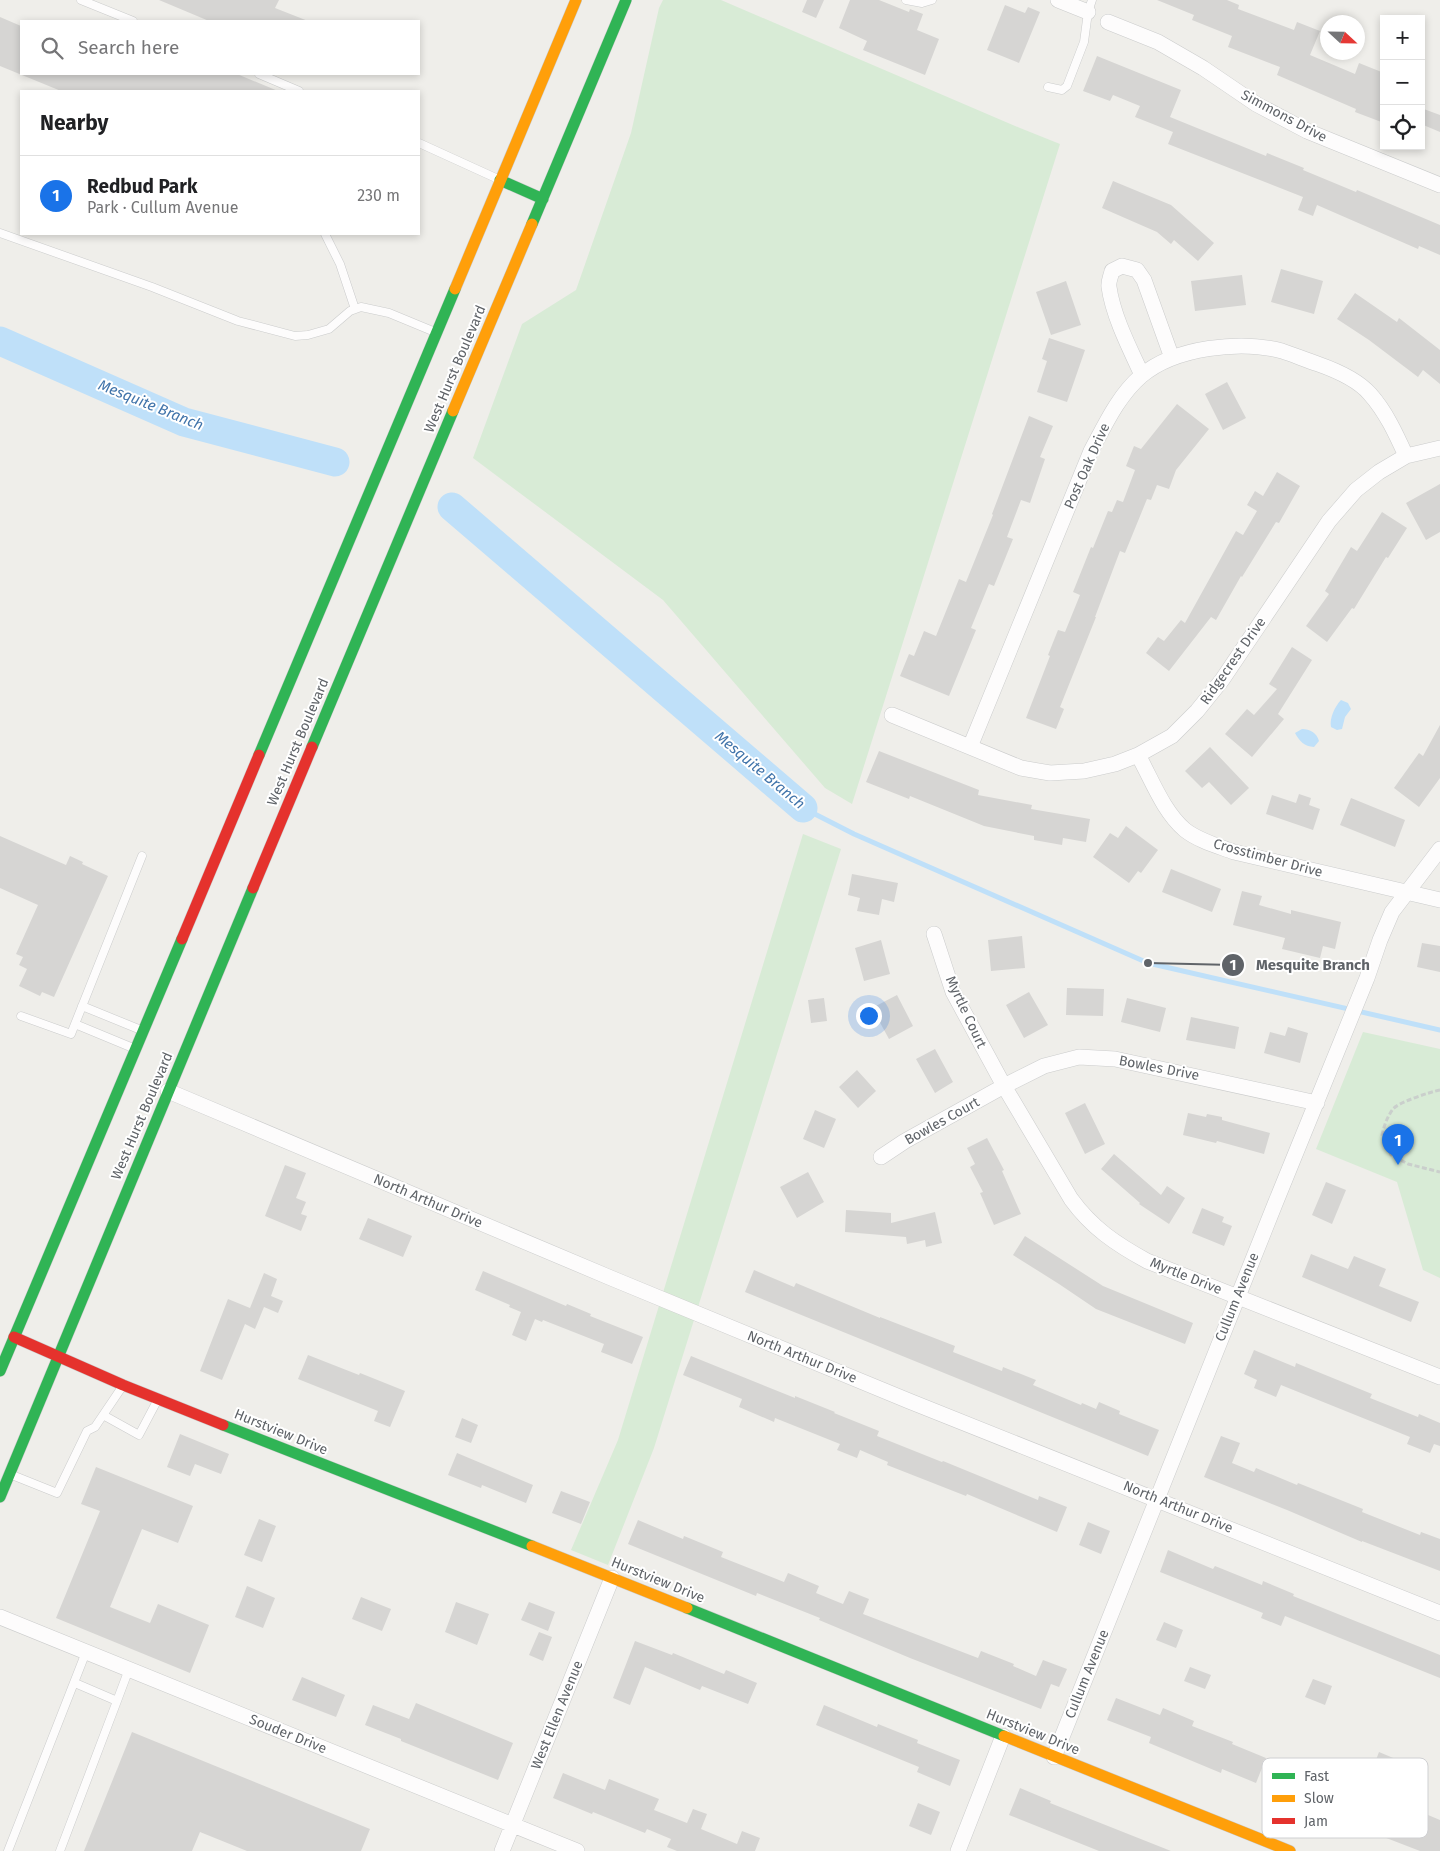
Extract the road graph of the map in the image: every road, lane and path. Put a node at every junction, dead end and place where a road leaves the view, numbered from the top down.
1 (81, 0) edge
2 (626, 0) edge
3 (906, 0) edge
4 (932, 0) edge
5 (1058, 0) edge
6 (572, 1) edge
7 (1090, 6) edge
8 (131, 20) edge
9 (1108, 22) dead end
10 (261, 75) edge
11 (1048, 87) dead end
12 (297, 90) edge
13 (420, 143) edge
14 (500, 180) junction
15 (1440, 185) edge
16 (542, 199) junction
17 (0, 233) edge
18 (326, 235) edge
19 (356, 309) junction
20 (436, 333) junction
21 (1172, 358) junction
22 (1142, 375) junction
23 (1440, 448) edge
24 (1406, 456) junction
25 (892, 715) dead end
26 (970, 746) junction
27 (1138, 755) junction
28 (1440, 849) edge
29 (142, 856) dead end
30 (1406, 892) junction
31 (1440, 900) edge
32 (934, 934) dead end
33 (82, 1006) junction
34 (21, 1016) dead end
35 (75, 1024) junction
36 (144, 1031) junction
37 (136, 1050) junction
38 (1004, 1086) junction
39 (1440, 1090) edge
40 (168, 1091) junction
41 (1316, 1103) junction
42 (881, 1157) dead end
43 (1440, 1172) edge
44 (1237, 1297) junction
45 (11, 1335) junction
46 (58, 1356) junction
47 (0, 1371) edge
48 (1440, 1377) edge
49 (123, 1386) junction
50 (158, 1399) junction
51 (103, 1415) junction
52 (11, 1474) junction
53 (0, 1497) edge
54 (1157, 1499) junction
55 (612, 1578) junction
56 (1440, 1613) edge
57 (0, 1617) edge
58 (86, 1652) junction
59 (129, 1669) junction
60 (75, 1683) junction
61 (117, 1701) junction
62 (1004, 1736) junction
63 (1054, 1757) junction
64 (513, 1825) junction
65 (8, 1851) edge
66 (60, 1851) edge
67 (502, 1851) edge
68 (577, 1851) edge
69 (958, 1851) edge
70 (1290, 1851) edge

1 - 8 lane
2 - 16 main road, West Hurst Boulevard
3 - 4 lane
5 - 7 street
6 - 14 main road
7 - 11 lane
9 - 15 street, Simmons Drive
10 - 12 lane
13 - 14 lane
14 - 16 main road
14 - 20 main road
16 - 40 main road, West Hurst Boulevard
17 - 19 lane
18 - 19 lane
19 - 20 lane
20 - 36 main road
21 - 22 street, Post Oak Drive
21 - 22 street
21 - 24 street, Post Oak Drive
22 - 26 street, Post Oak Drive
23 - 24 street, Ridgecrest Drive
24 - 27 street, Ridgecrest Drive
25 - 26 street, Ridgecrest Drive
26 - 27 street, Ridgecrest Drive
27 - 30 street, Crosstimber Drive
28 - 30 street, Cullum Avenue
29 - 33 lane
30 - 31 street, Crosstimber Drive
30 - 41 street, Cullum Avenue
32 - 38 street, Myrtle Court
33 - 35 lane
33 - 36 lane
34 - 35 lane
35 - 37 lane
36 - 37 main road
37 - 45 main road
38 - 41 street, Bowles Drive
38 - 42 street, Bowles Court
38 - 44 street, Myrtle Drive
39 - 43 path
40 - 46 main road, West Hurst Boulevard
40 - 54 street, North Arthur Drive
41 - 44 street, Cullum Avenue
44 - 48 street, Myrtle Drive
44 - 54 street, Cullum Avenue
45 - 46 main road, Hurstview Drive
45 - 47 main road
46 - 49 main road, Hurstview Drive
46 - 52 main road, West Hurst Boulevard
49 - 50 main road, Hurstview Drive
49 - 51 lane
50 - 51 lane
50 - 55 main road, Hurstview Drive
51 - 52 lane
52 - 53 main road, West Hurst Boulevard
54 - 56 street, North Arthur Drive
54 - 63 street, Cullum Avenue
55 - 62 main road, Hurstview Drive
55 - 64 street, West Ellen Avenue
57 - 58 street, Souder Drive
58 - 59 street, Souder Drive
58 - 60 lane
59 - 61 lane
59 - 64 street, Souder Drive
60 - 61 lane
60 - 65 lane
61 - 66 lane
62 - 63 main road, Hurstview Drive
62 - 69 street
63 - 70 main road, Hurstview Drive
64 - 67 street, West Ellen Avenue
64 - 68 street, Souder Drive

